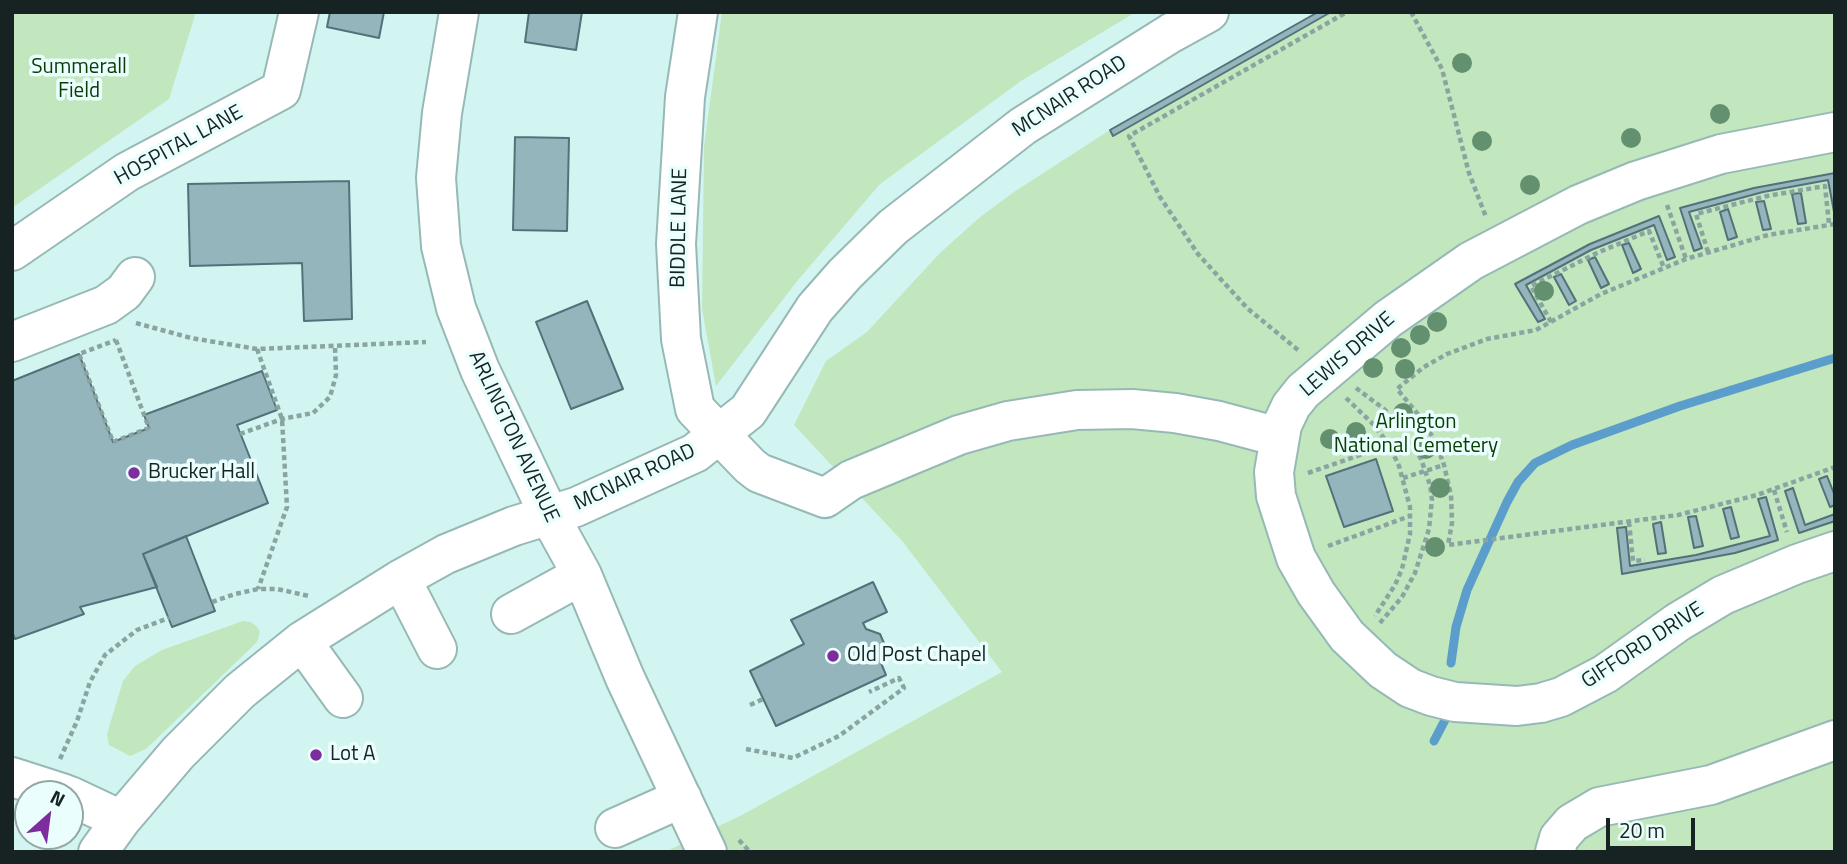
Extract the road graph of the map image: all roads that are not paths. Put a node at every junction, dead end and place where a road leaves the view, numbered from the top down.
1 (299, 12) edge
2 (458, 12) edge
3 (698, 12) edge
4 (1209, 12) edge
5 (1835, 132) edge
6 (33, 242) edge
7 (135, 277) dead end
8 (12, 342) edge
9 (718, 435) junction
10 (1279, 437) junction
11 (550, 515) junction
12 (1835, 551) edge
13 (582, 575) junction
14 (401, 579) junction
15 (511, 614) dead end
16 (302, 641) junction
17 (437, 649) dead end
18 (343, 698) dead end
19 (1835, 740) edge
20 (12, 777) edge
21 (62, 777) edge
22 (682, 798) junction
23 (84, 803) edge
24 (121, 820) junction
25 (615, 828) dead end
26 (703, 844) edge
27 (98, 852) edge
28 (1555, 852) edge

1 - 6 street, HOSPITAL LANE
2 - 11 street, ARLINGTON AVENUE
3 - 9 street, BIDDLE LANE
4 - 9 street, MCNAIR ROAD
5 - 10 street, LEWIS DRIVE
7 - 8 street
9 - 10 street
9 - 11 street, MCNAIR ROAD
10 - 12 street, GIFFORD DRIVE
11 - 13 street, ARLINGTON AVENUE
11 - 14 street, MCNAIR ROAD
13 - 15 street
13 - 22 street, ARLINGTON AVENUE
14 - 16 street, MCNAIR ROAD
14 - 17 street
16 - 18 street
16 - 24 street, MCNAIR ROAD
19 - 28 street
20 - 21 street
22 - 25 street
22 - 26 street, ARLINGTON AVENUE
23 - 24 street
24 - 27 street, MCNAIR ROAD

